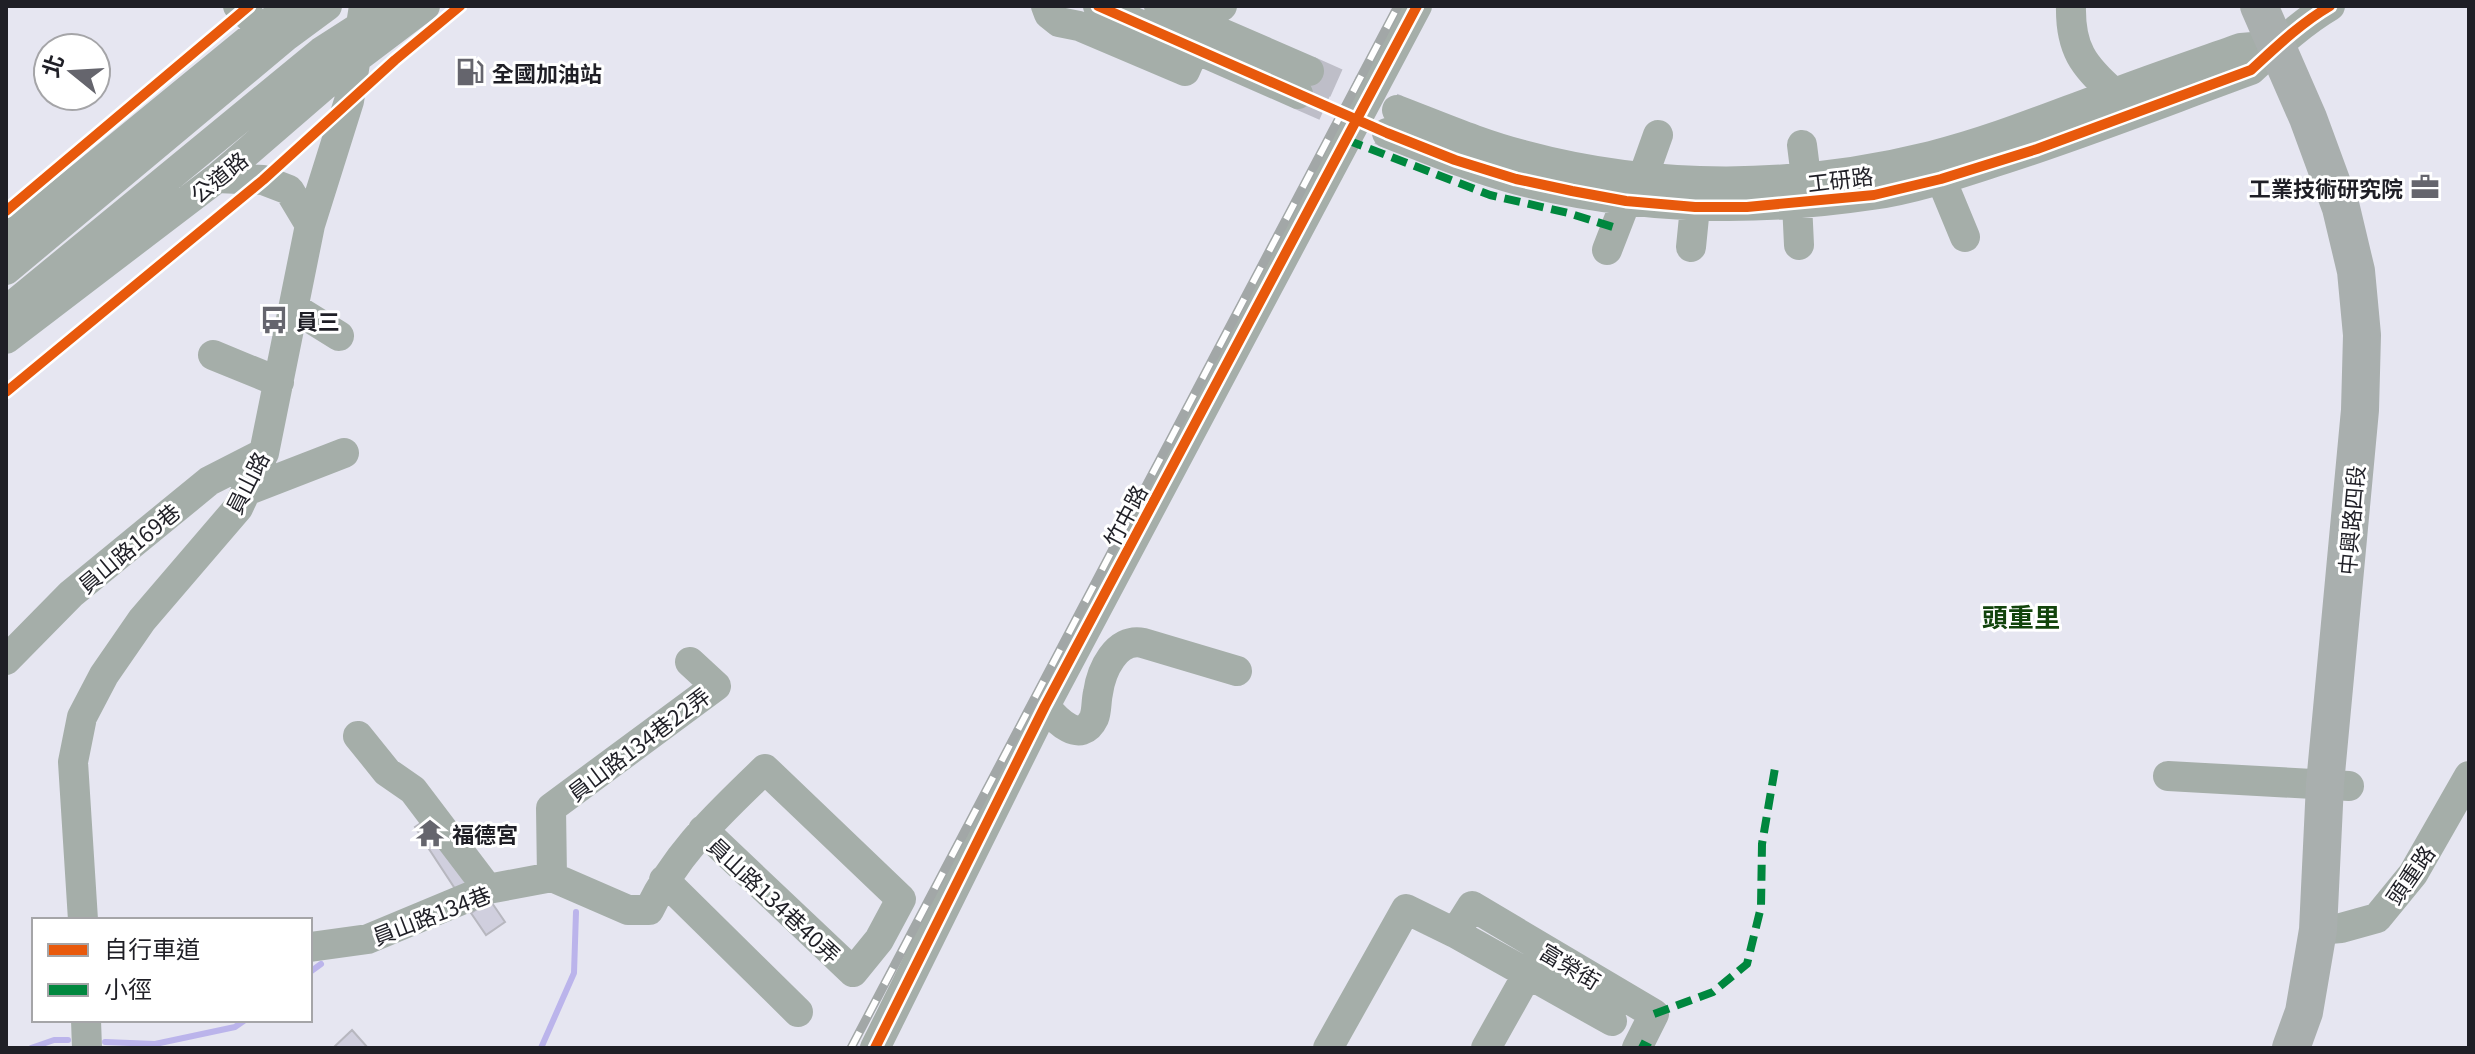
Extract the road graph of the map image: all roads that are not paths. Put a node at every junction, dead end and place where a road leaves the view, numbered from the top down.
1 (238, 6) edge
2 (290, 6) edge
3 (327, 6) edge
4 (386, 6) edge
5 (425, 6) edge
6 (1046, 6) edge
7 (1098, 6) edge
8 (1159, 6) edge
9 (1417, 6) edge
10 (2071, 6) edge
11 (2259, 6) edge
12 (2330, 6) edge
13 (1216, 9) edge
14 (362, 17) edge
15 (2287, 27) edge
16 (273, 33) junction
17 (321, 52) junction
18 (355, 59) junction
19 (2114, 93) junction
20 (1392, 121) tunnel mouth
21 (1658, 135) dead end
22 (1802, 145) dead end
23 (217, 178) junction
24 (1941, 179) junction
25 (1635, 189) junction
26 (1802, 190) junction
27 (1695, 207) junction
28 (310, 225) junction
29 (1965, 237) dead end
30 (6, 239) edge
31 (1799, 245) dead end
32 (1691, 247) dead end
33 (1607, 250) dead end
34 (6, 270) edge
35 (294, 308) junction
36 (6, 311) edge
37 (339, 336) dead end
38 (6, 339) edge
39 (213, 355) dead end
40 (279, 382) junction
41 (264, 453) junction
42 (344, 453) dead end
43 (246, 491) junction
44 (6, 660) edge
45 (690, 662) dead end
46 (1237, 671) dead end
47 (1045, 706) junction
48 (358, 736) dead end
49 (2168, 776) dead end
50 (2469, 776) edge
51 (2337, 785) junction
52 (703, 830) junction
53 (552, 877) junction
54 (664, 880) junction
55 (488, 889) junction
56 (83, 918) edge
57 (1458, 928) junction
58 (2330, 929) junction
59 (312, 947) edge
60 (1542, 947) junction
61 (1527, 975) junction
62 (798, 1012) dead end
63 (1612, 1021) dead end
64 (86, 1022) edge
65 (1642, 1046) edge
66 (87, 1048) edge
67 (875, 1048) edge
68 (1328, 1048) edge
69 (1486, 1048) edge
70 (2291, 1048) edge
71 (2317, 1048) edge

1 - 16 street
2 - 16 street
3 - 16 street
4 - 14 street, 公道路
5 - 18 street, 公道路
6 - 13 street
7 - 8 street
9 - 47 street, 竹中路
10 - 19 street
11 - 15 main road, 中興路四段
12 - 15 street
14 - 17 street, 公道路
14 - 18 street, 員山路
15 - 19 street, 工研路
15 - 24 street, 工研路
15 - 51 main road, 中興路四段
16 - 17 street
16 - 30 street
16 - 34 street
17 - 18 street
17 - 36 street, 公道路
18 - 23 street, 公道路
18 - 28 street, 員山路
19 - 26 street, 工研路
20 - 25 street, 工研路
21 - 25 street
22 - 26 street
23 - 28 street
23 - 38 street, 公道路
24 - 26 street, 工研路
24 - 29 street
25 - 26 street, 工研路
25 - 27 street, 工研路
25 - 33 street
26 - 27 street, 工研路
26 - 31 street
27 - 32 street
28 - 35 street, 員山路
35 - 37 street
35 - 40 street, 員山路
39 - 40 street
40 - 41 street, 員山路
41 - 43 street, 員山路
41 - 44 street, 員山路169巷
42 - 43 street
43 - 56 street, 員山路
45 - 53 street, 員山路134巷22弄
46 - 47 street
47 - 67 street, 竹中路
48 - 55 street
49 - 51 street
50 - 58 street, 頭重路
51 - 58 main road, 中興路四段
52 - 52 street, 員山路134巷40弄
52 - 54 street
53 - 54 street
53 - 55 street, 員山路134巷
54 - 62 street
55 - 59 street, 員山路134巷
57 - 60 street, 富榮街
57 - 61 street
57 - 68 street
58 - 70 main road, 中興路四段
58 - 71 main road, 中興路四段
60 - 61 street
60 - 65 street, 富榮街
61 - 63 street
61 - 69 street
64 - 66 street

